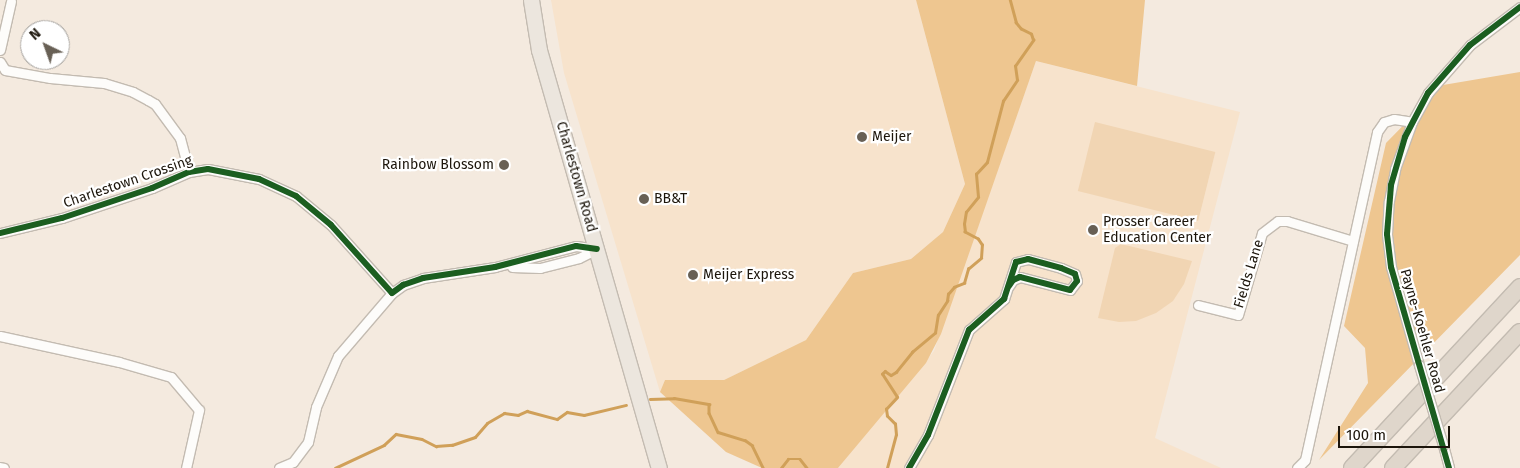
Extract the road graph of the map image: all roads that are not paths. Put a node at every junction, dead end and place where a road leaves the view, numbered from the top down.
1 (531, 0) edge
2 (11, 1) edge
3 (1520, 7) edge
4 (0, 50) edge
5 (0, 62) edge
6 (1412, 122) junction
7 (189, 172) junction
8 (2, 233) edge
9 (1353, 241) junction
10 (596, 250) junction
11 (1009, 286) junction
12 (1520, 287) edge
13 (392, 293) junction
14 (1198, 305) dead end
15 (1520, 332) edge
16 (0, 336) edge
17 (0, 467) edge
18 (4, 468) edge
19 (186, 468) edge
20 (279, 468) edge
21 (659, 468) edge
22 (910, 468) edge
23 (1297, 468) edge
24 (1352, 468) edge
25 (1393, 468) edge
26 (1449, 468) edge

1 - 10 main road, Charlestown Road
2 - 4 street
3 - 6 street, Payne-Koehler Road
5 - 7 street
6 - 9 street
6 - 26 street, Payne-Koehler Road, bridge
7 - 8 street, Charlestown Crossing
7 - 13 street, Charlestown Crossing
9 - 14 street, Fields Lane
9 - 23 street
10 - 13 street
10 - 21 main road, Charlestown Road
11 - 11 street
11 - 22 street
12 - 24 highway
13 - 20 street
15 - 25 highway
16 - 19 street
17 - 18 street

